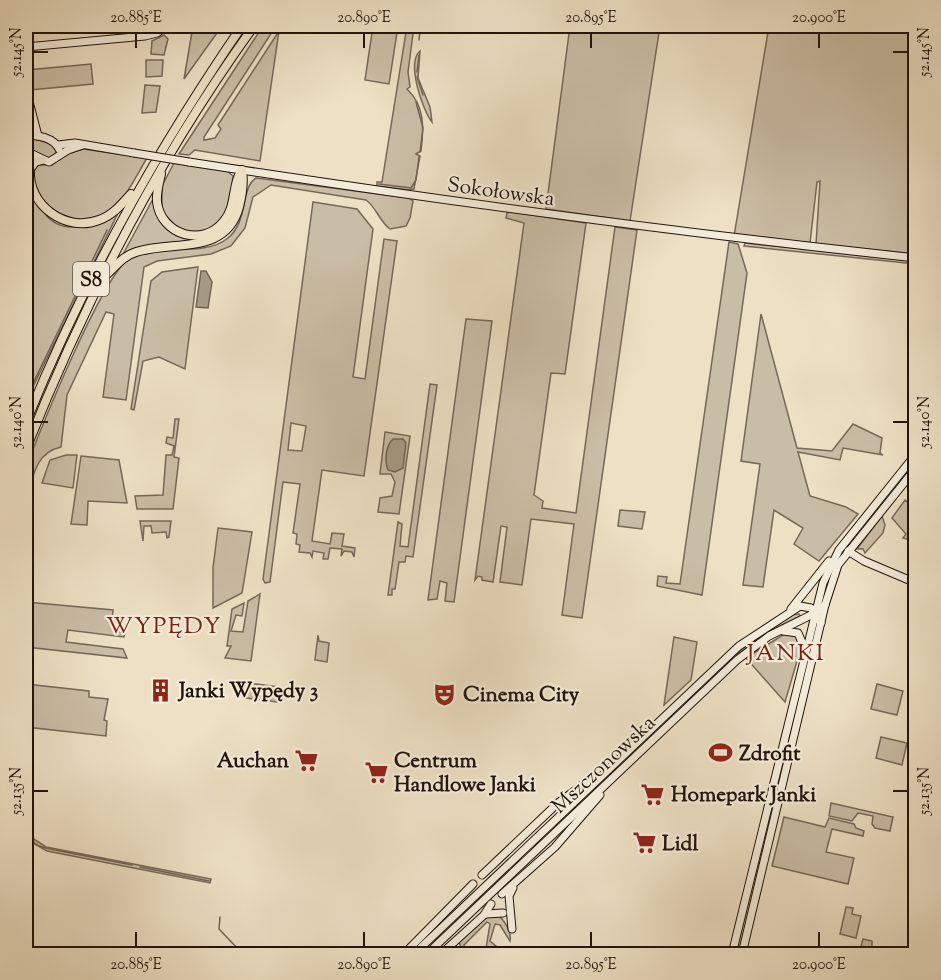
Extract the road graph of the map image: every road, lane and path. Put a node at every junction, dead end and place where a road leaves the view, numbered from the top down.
1 (242, 26) edge
2 (254, 26) edge
3 (165, 27) edge
4 (26, 47) edge
5 (26, 90) edge
6 (33, 124) junction
7 (27, 136) edge
8 (38, 136) junction
9 (58, 145) junction
10 (83, 145) junction
11 (26, 152) edge
12 (58, 156) junction
13 (42, 160) junction
14 (162, 167) junction
15 (242, 170) junction
16 (141, 182) junction
17 (915, 258) edge
18 (102, 279) junction
19 (26, 422) edge
20 (26, 449) edge
21 (915, 454) edge
22 (915, 468) edge
23 (838, 550) junction
24 (848, 551) junction
25 (915, 583) edge
26 (825, 605) junction
27 (789, 611) junction
28 (815, 614) junction
29 (821, 622) junction
30 (778, 632) junction
31 (805, 651) junction
32 (617, 760) junction
33 (625, 766) junction
34 (511, 868) junction
35 (482, 875) dead end
36 (518, 881) junction
37 (473, 884) dead end
38 (502, 894) dead end
39 (491, 904) dead end
40 (465, 912) junction
41 (503, 914) dead end
42 (484, 915) junction
43 (512, 929) dead end
44 (404, 954) edge
45 (414, 954) edge
46 (427, 954) edge
47 (441, 954) edge
48 (732, 954) edge
49 (742, 954) edge

1 - 16 highway, S8
2 - 14 highway, S8
3 - 4 main road
5 - 6 main road
6 - 7 main road
6 - 8 main road
7 - 8 main road
8 - 9 main road
9 - 10 main road, Sokołowska
9 - 12 main road
10 - 12 main road
10 - 15 main road, Sokołowska, bridge
11 - 13 main road
12 - 13 main road
13 - 16 highway
14 - 15 highway
14 - 18 highway, S8
15 - 17 main road, Sokołowska
15 - 18 highway
16 - 19 highway, S8
18 - 20 highway, S8
21 - 23 main road
22 - 24 main road
23 - 27 main road, Mszczonowska
23 - 28 main road
24 - 25 main road
24 - 26 main road
26 - 28 main road, Mszczonowska
26 - 29 main road
27 - 28 main road
27 - 32 main road, Mszczonowska
28 - 29 main road
28 - 30 main road, Mszczonowska
28 - 31 main road
29 - 49 main road
30 - 31 main road
30 - 33 main road, Mszczonowska
31 - 48 main road
32 - 34 main road, Mszczonowska
32 - 35 main road
33 - 34 main road, Mszczonowska
33 - 36 main road
34 - 40 main road, Mszczonowska
36 - 38 main road
36 - 43 main road
37 - 44 main road
39 - 42 main road
40 - 45 main road, Mszczonowska
40 - 46 main road, Mszczonowska
41 - 42 main road
42 - 47 main road

